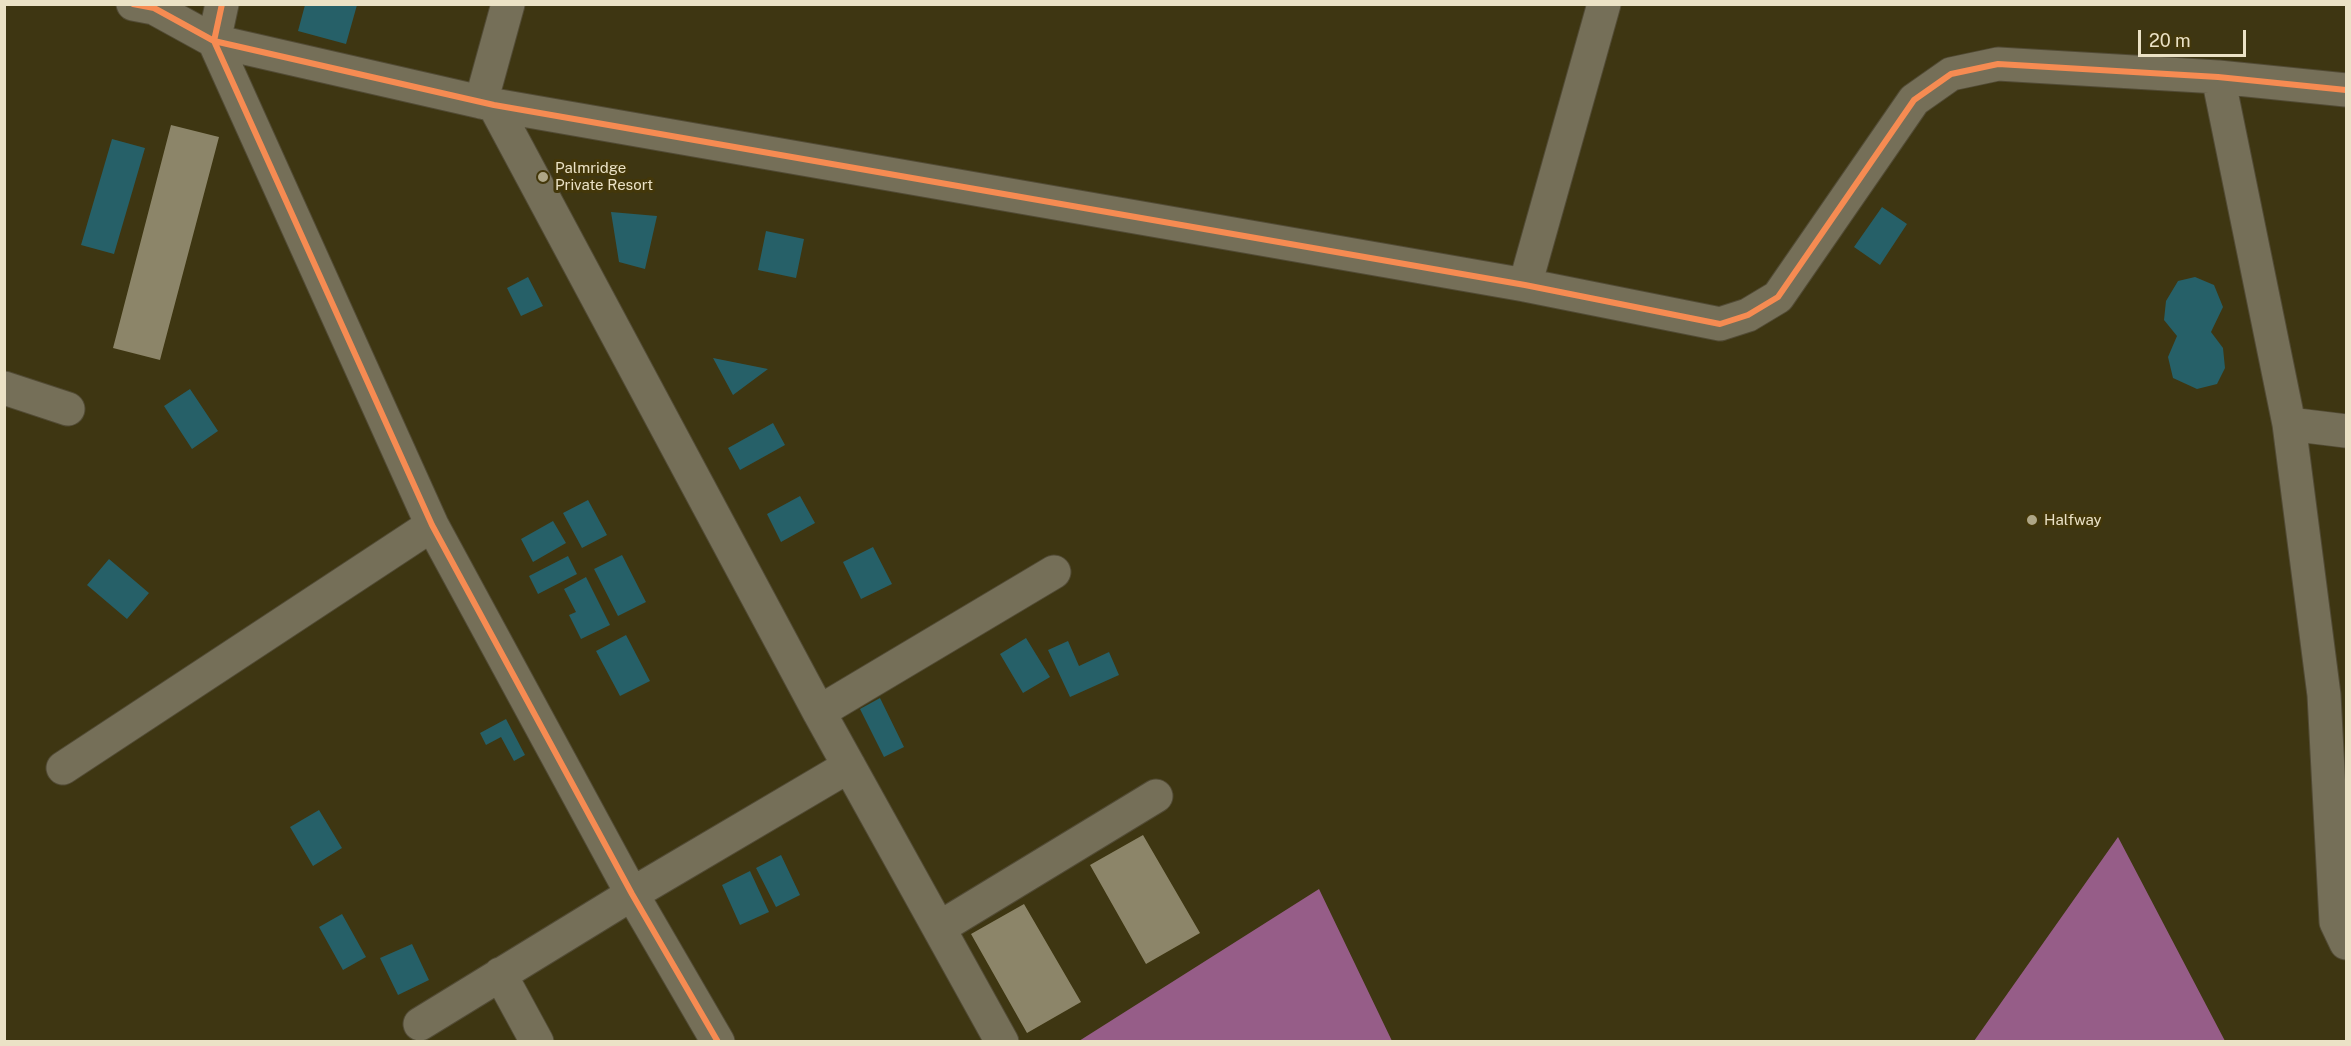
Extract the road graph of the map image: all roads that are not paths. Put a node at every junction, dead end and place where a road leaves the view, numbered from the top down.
1 (133, 4) edge
2 (222, 4) edge
3 (508, 4) edge
4 (1604, 4) edge
5 (214, 41) junction
6 (2218, 76) junction
7 (2346, 90) edge
8 (488, 104) junction
9 (1525, 285) junction
10 (4, 388) edge
11 (68, 409) dead end
12 (2289, 424) junction
13 (2346, 431) edge
14 (432, 525) junction
15 (1054, 572) dead end
16 (2335, 695) edge
17 (819, 711) junction
18 (849, 766) junction
19 (63, 768) dead end
20 (1156, 796) dead end
21 (632, 894) junction
22 (939, 928) junction
23 (2346, 943) edge
24 (500, 974) junction
25 (420, 1024) dead end
26 (537, 1041) edge
27 (718, 1041) edge
28 (1002, 1041) edge

1 - 5 street
2 - 5 street
3 - 8 street
4 - 9 street
5 - 8 street
5 - 14 street
6 - 7 street
6 - 9 street
6 - 12 street
8 - 9 street
8 - 17 street
10 - 11 street
12 - 13 street
12 - 16 street
14 - 19 street
14 - 21 street
15 - 17 street
16 - 23 street
17 - 18 street
18 - 21 street
18 - 22 street
20 - 22 street
21 - 24 street
21 - 27 street
22 - 28 street
24 - 25 street
24 - 26 street

